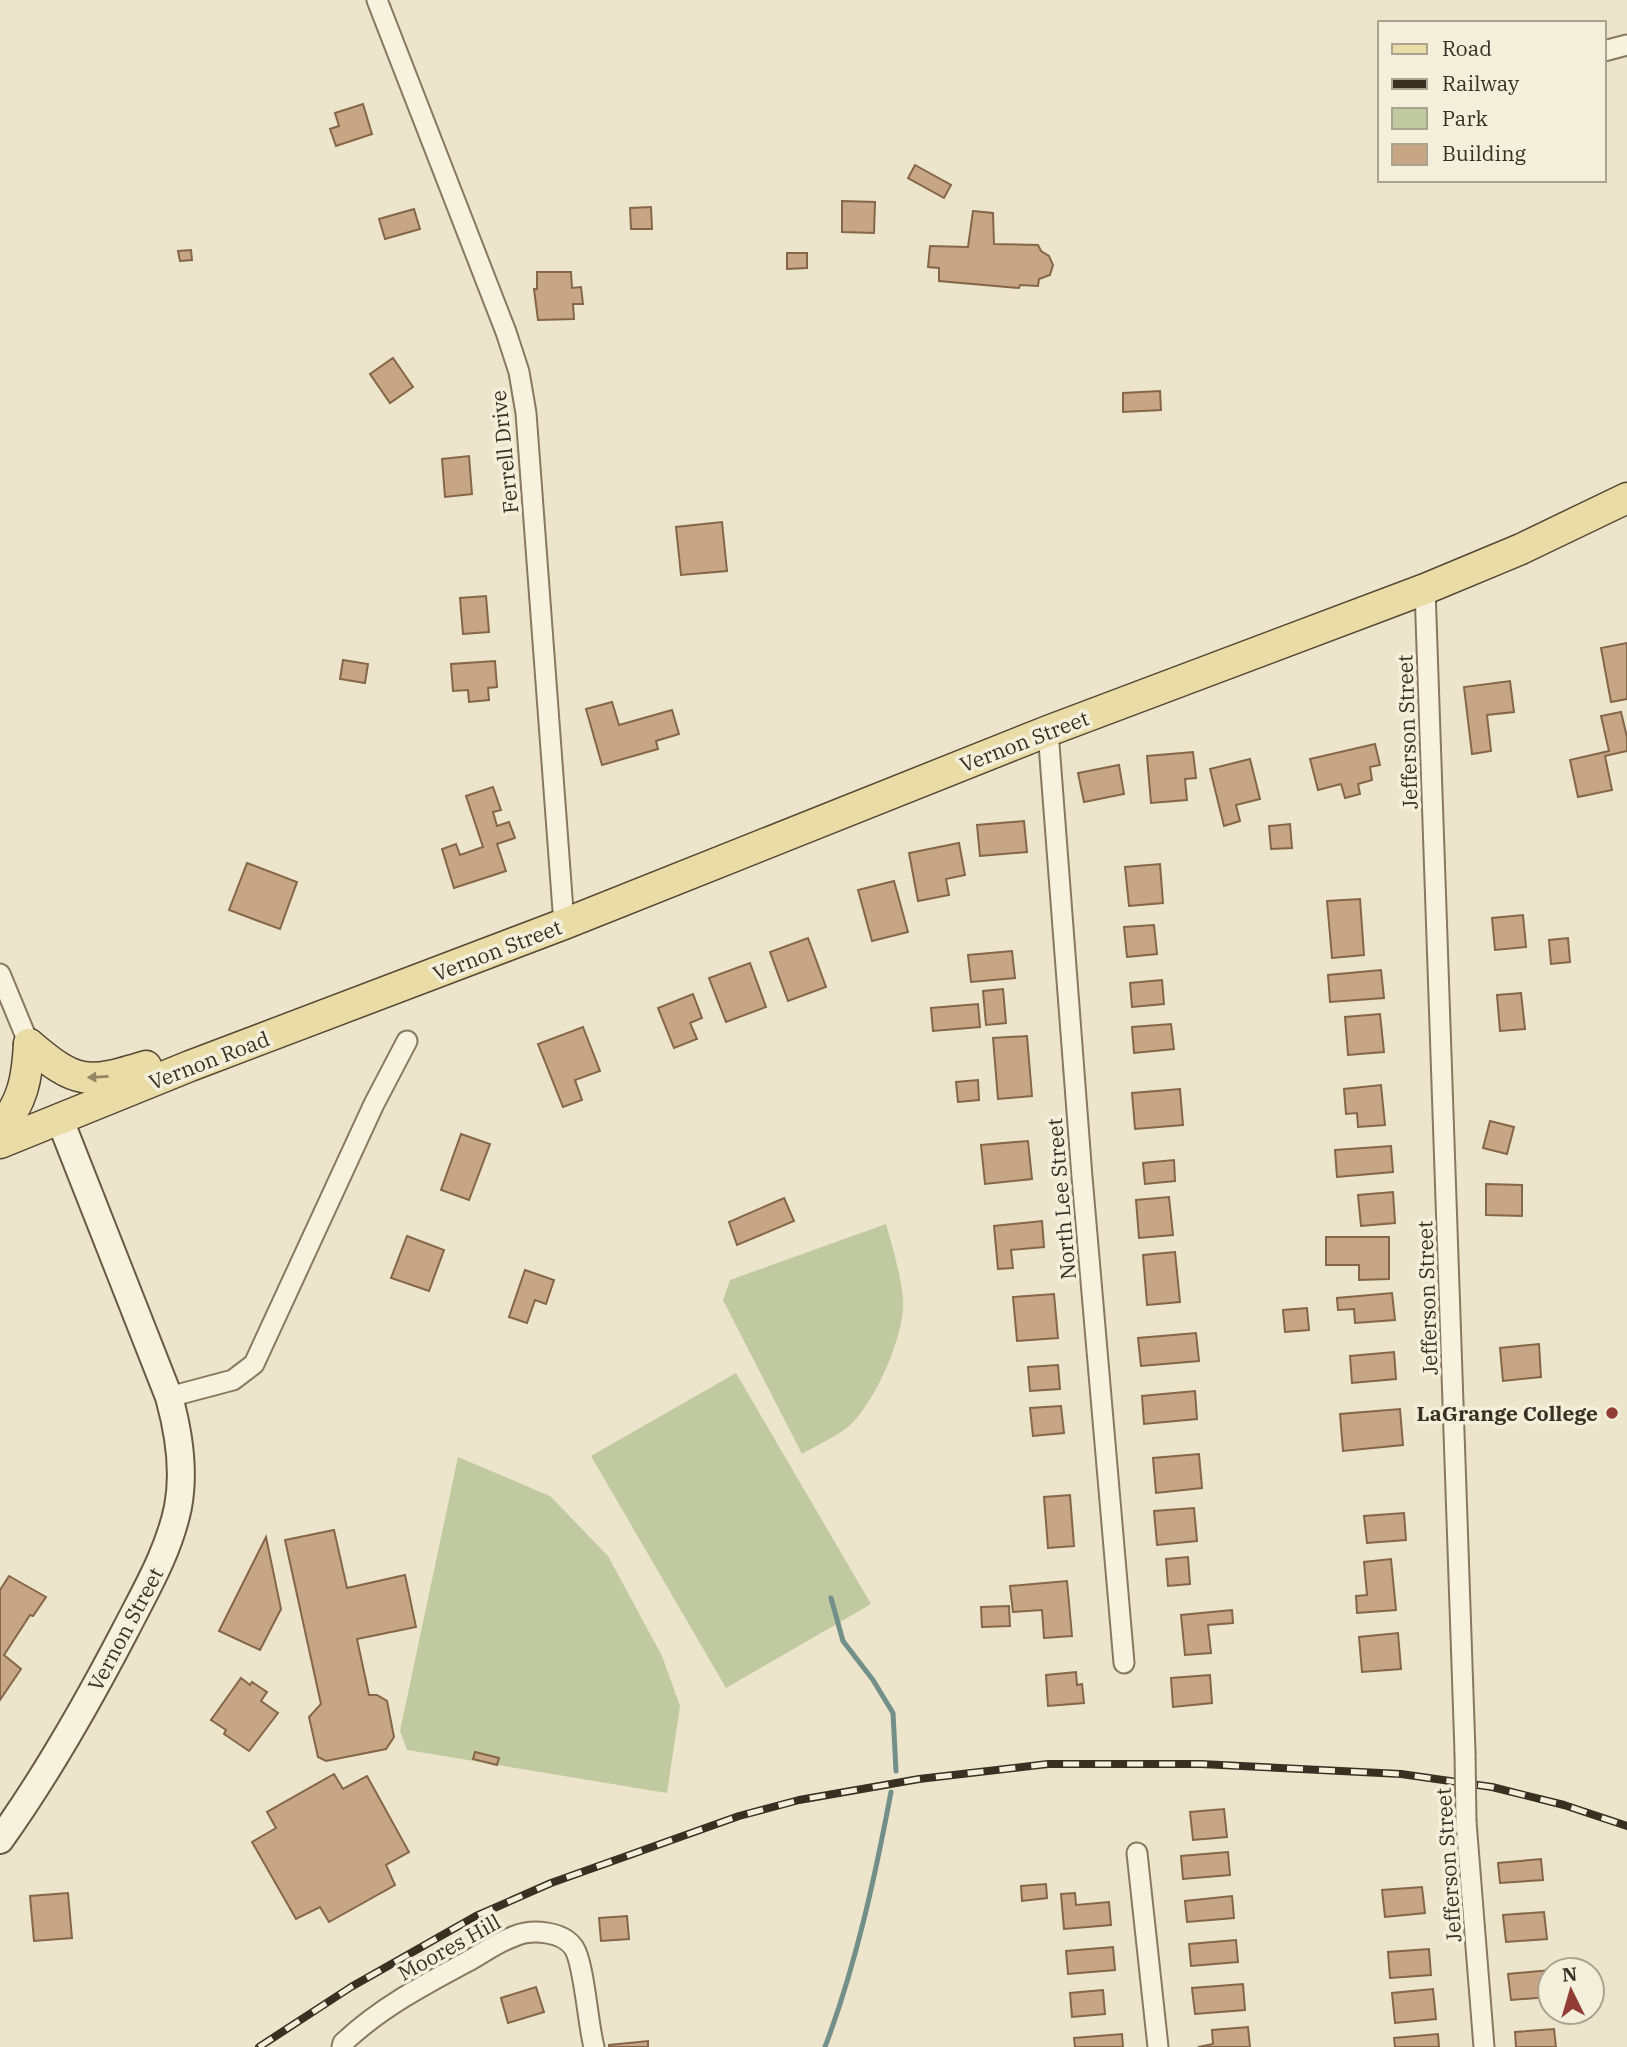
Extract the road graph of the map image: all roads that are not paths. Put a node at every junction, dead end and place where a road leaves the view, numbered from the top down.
1 (377, 0) edge
2 (1627, 45) edge
3 (1606, 50) edge
4 (1627, 498) edge
5 (1425, 589) junction
6 (1048, 731) junction
7 (564, 924) junction
8 (420, 980) joint
9 (2, 984) edge
10 (407, 1041) dead end
11 (29, 1044) junction
12 (236, 1049) junction
13 (60, 1120) junction
14 (0, 1129) edge
15 (0, 1143) edge
16 (169, 1396) junction
17 (1124, 1663) dead end
18 (0, 1840) edge
19 (1137, 1853) dead end
20 (342, 2047) edge
21 (594, 2047) edge
22 (1158, 2047) edge
23 (1484, 2047) edge

1 - 7 street, Ferrell Drive
2 - 3 street
4 - 5 main road, Vernon Street
5 - 6 main road, Vernon Street
5 - 23 street, Jefferson Street, bridge
6 - 7 main road, Vernon Street
6 - 17 street, North Lee Street
7 - 8 main road, Vernon Street
8 - 12 main road, Vernon Road
9 - 11 street
10 - 16 street
12 -> 11 main road
11 - 14 main road
12 - 13 main road, Vernon Road
13 - 15 main road, Vernon Road
13 - 16 street, Vernon Street
16 - 18 street, Vernon Street
19 - 22 street
20 - 21 street, Moores Hill

